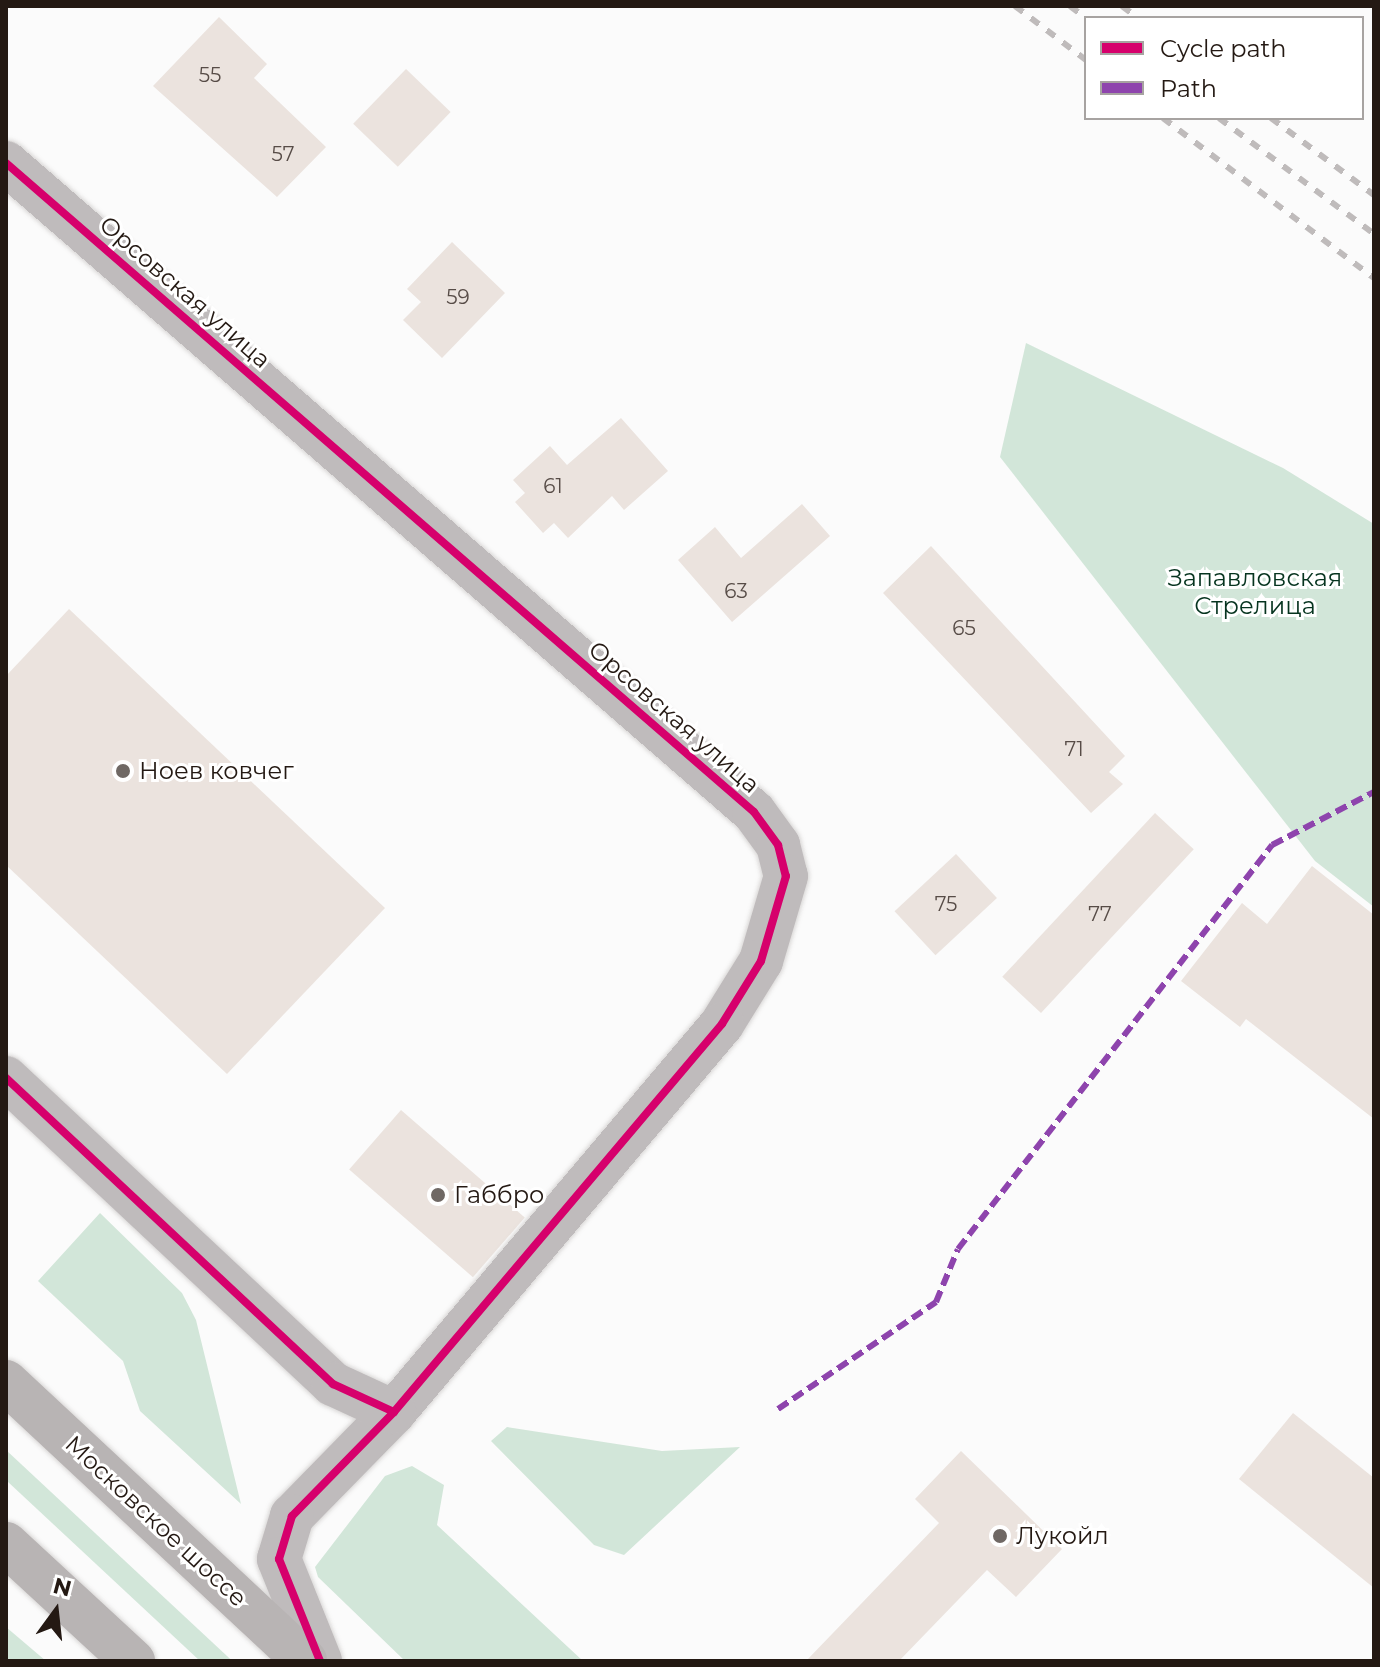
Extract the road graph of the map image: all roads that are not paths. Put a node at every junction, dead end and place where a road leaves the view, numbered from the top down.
1 (6, 163) edge
2 (6, 1078) edge
3 (6, 1382) edge
4 (394, 1412) junction
5 (6, 1544) edge
6 (133, 1661) edge
7 (305, 1661) edge
8 (320, 1661) edge

1 - 4 street, Орсовская улица
2 - 4 street
3 - 7 main road, Московское шоссе
4 - 8 street, Орсовская улица
5 - 6 main road

